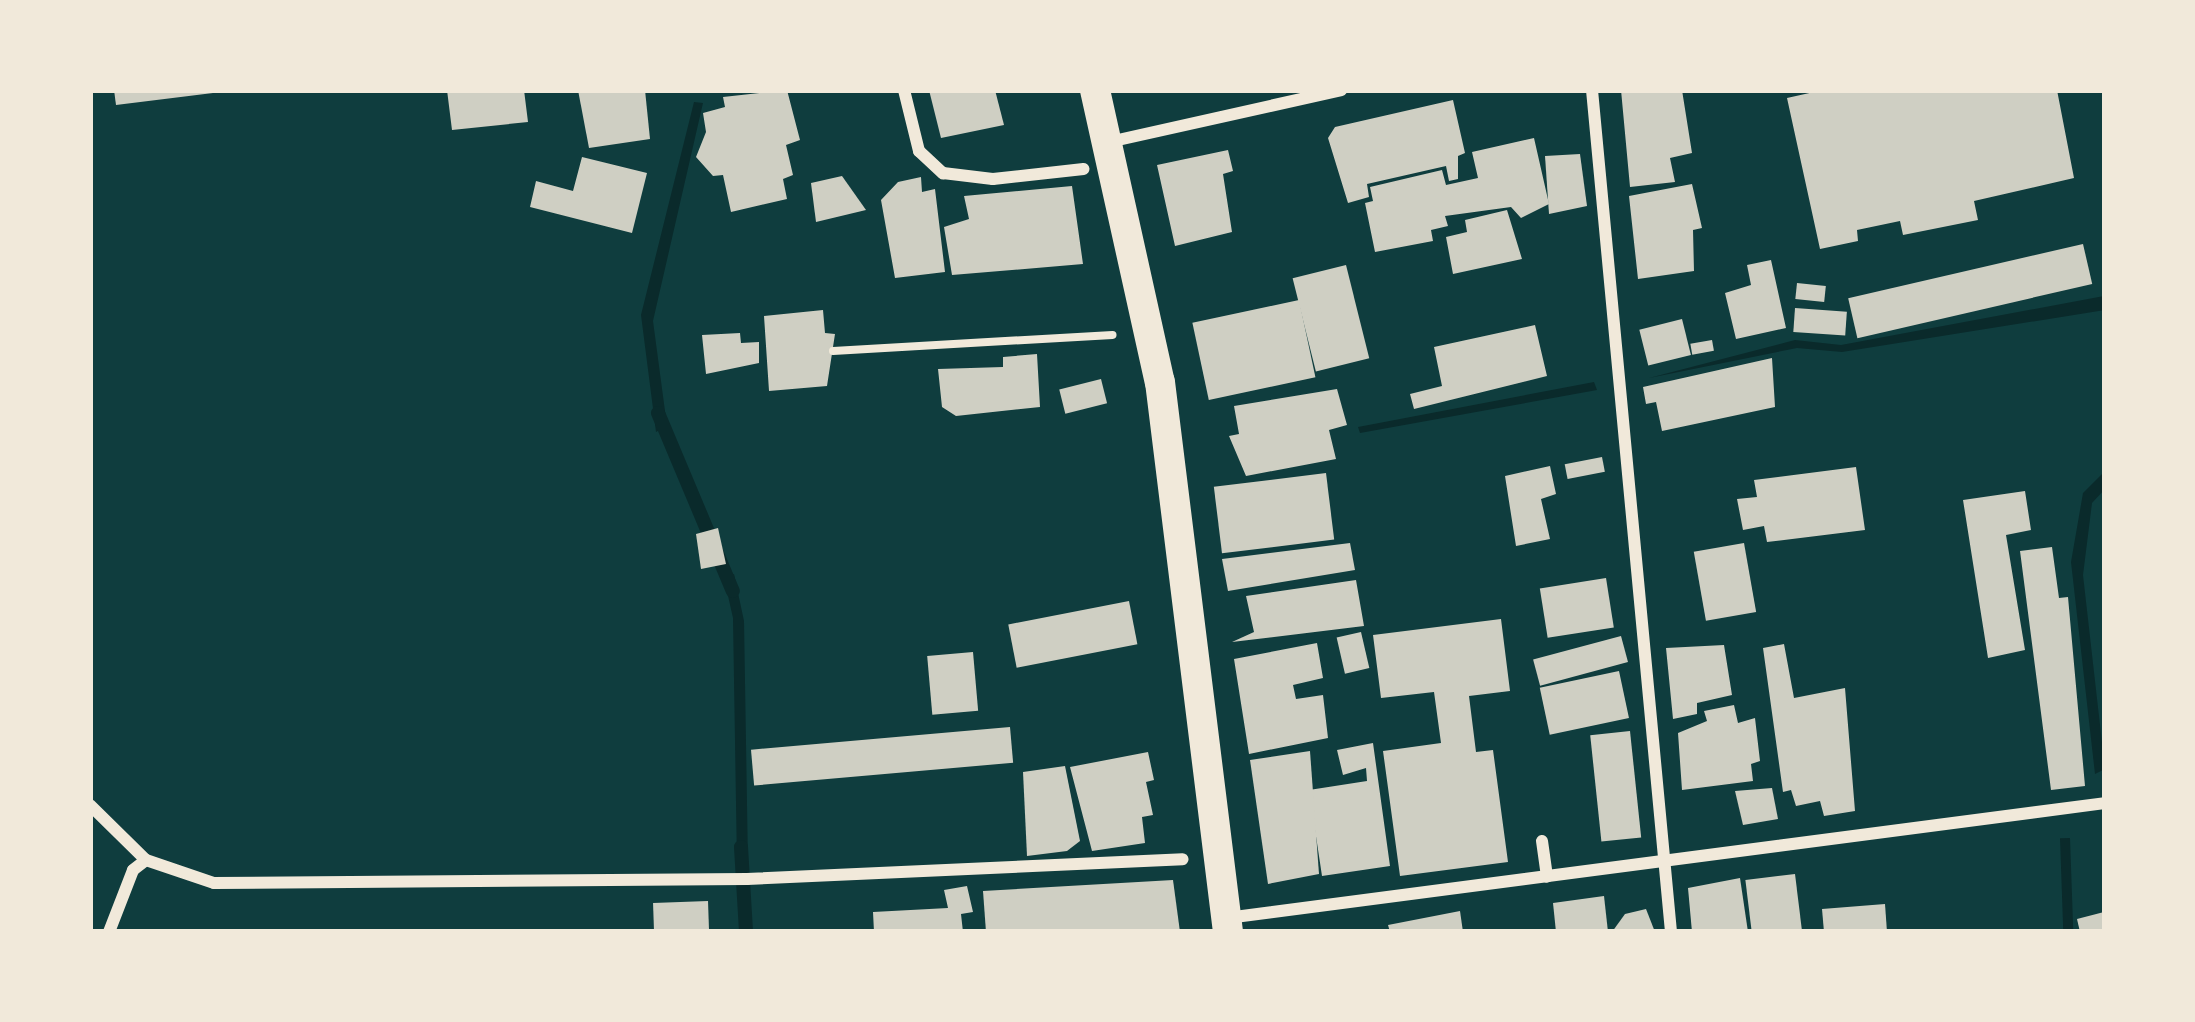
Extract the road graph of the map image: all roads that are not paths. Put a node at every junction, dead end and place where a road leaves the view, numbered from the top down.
1 (904, 90) edge
2 (1095, 90) edge
3 (1341, 90) edge
4 (1592, 90) edge
5 (1108, 142) junction
6 (1083, 169) dead end
7 (2105, 803) edge
8 (90, 805) edge
9 (1542, 842) dead end
10 (1183, 859) dead end
11 (146, 860) junction
12 (1664, 862) junction
13 (1547, 878) junction
14 (1227, 925) edge
15 (109, 932) edge
16 (1671, 932) edge

1 - 6 street
2 - 5 main road
3 - 5 street
4 - 12 street
5 - 14 main road
7 - 12 street
8 - 11 street
9 - 13 street
10 - 11 street
11 - 15 street
12 - 13 street
12 - 16 street
13 - 14 street

